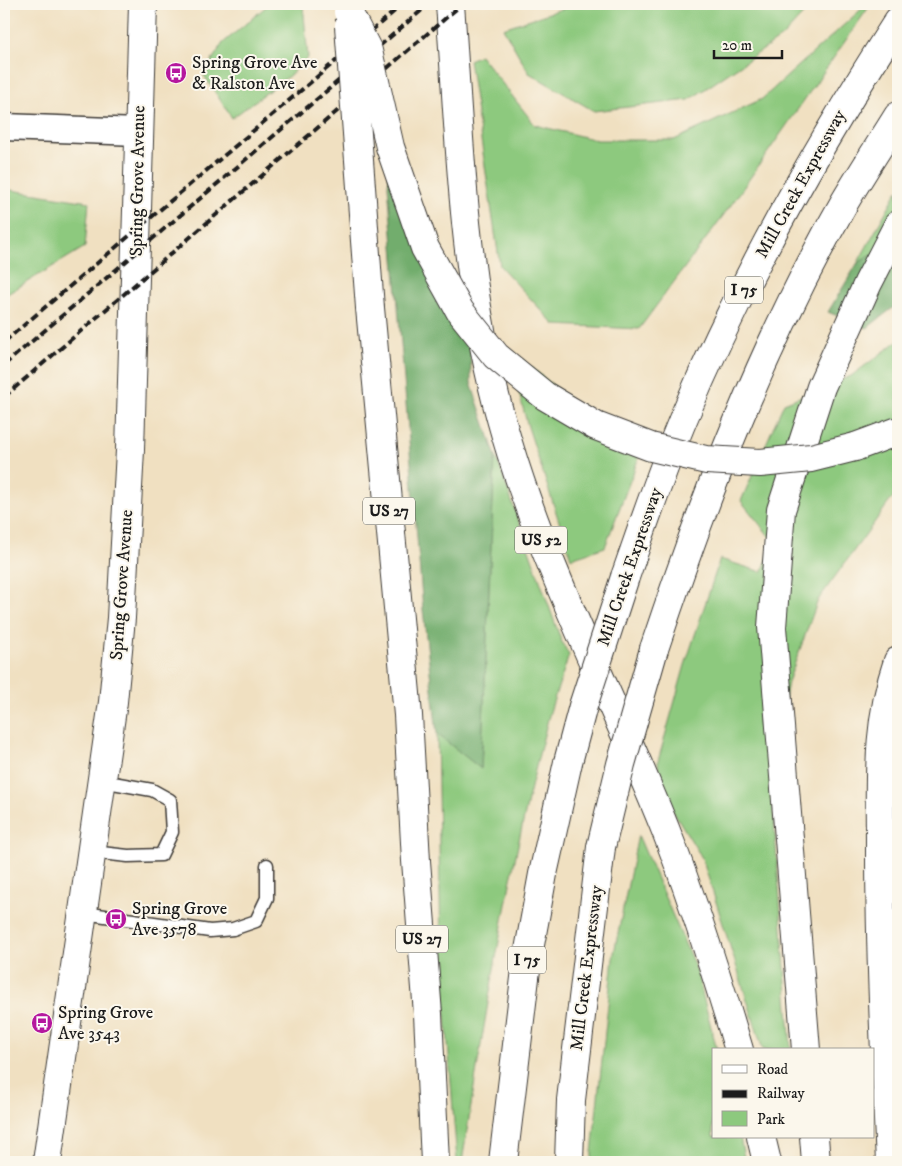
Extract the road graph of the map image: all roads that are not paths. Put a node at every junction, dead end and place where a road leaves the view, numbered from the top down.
1 (143, 4) edge
2 (450, 4) edge
3 (348, 8) edge
4 (898, 21) edge
5 (898, 116) edge
6 (4, 127) edge
7 (138, 132) junction
8 (898, 225) edge
9 (898, 430) edge
10 (898, 661) edge
11 (102, 781) junction
12 (92, 852) junction
13 (267, 865) dead end
14 (84, 913) junction
15 (738, 1048) edge
16 (806, 1048) edge
17 (761, 1138) edge
18 (814, 1138) edge
19 (47, 1162) edge
20 (435, 1162) edge
21 (503, 1162) edge
22 (569, 1162) edge
23 (767, 1162) edge
24 (816, 1162) edge
25 (890, 1162) edge

1 - 7 main road, Spring Grove Avenue
2 - 15 main road, US 52
3 - 9 main road, bridge
3 - 20 main road, US 27, bridge
4 - 21 main road, Mill Creek Expressway / I 75, bridge
5 - 22 main road, Mill Creek Expressway / I 75, bridge
6 - 7 street
7 - 11 main road, Spring Grove Avenue
8 - 16 main road
10 - 25 main road
11 - 12 main road, Spring Grove Avenue
11 - 12 lane
12 - 14 main road, Spring Grove Avenue
13 - 14 lane
14 - 19 main road, Spring Grove Avenue
17 - 23 main road
18 - 24 main road

